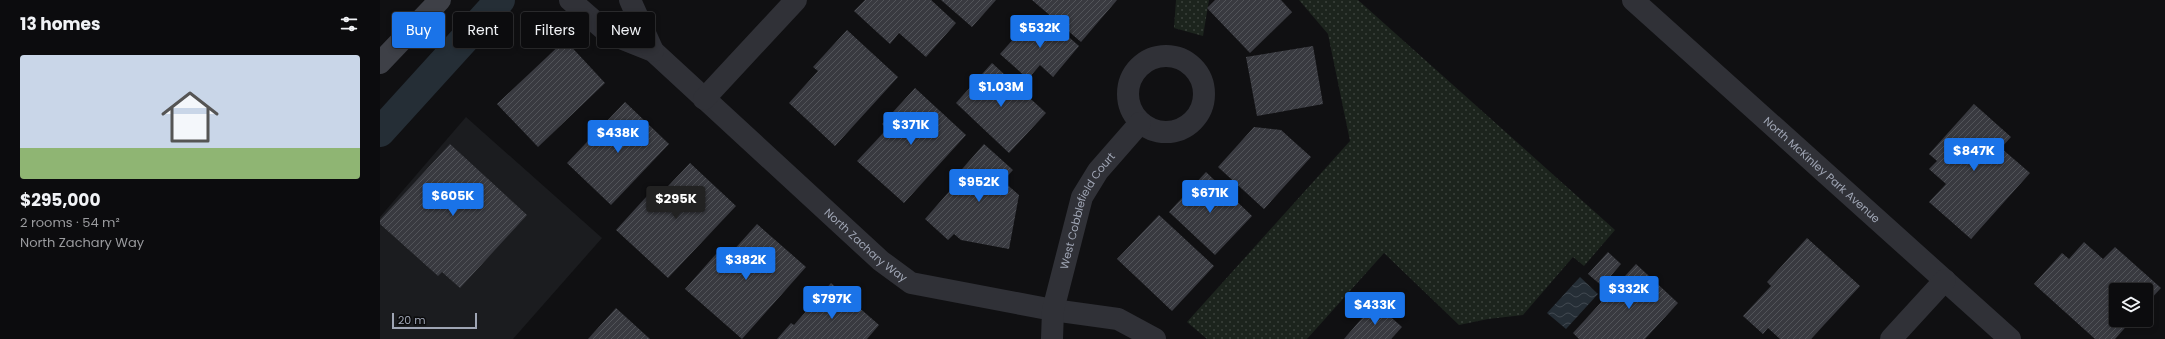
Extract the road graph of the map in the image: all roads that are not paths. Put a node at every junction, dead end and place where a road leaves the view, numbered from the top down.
1 (440, 0) edge
2 (570, 0) edge
3 (630, 0) edge
4 (796, 0) edge
5 (1633, 0) edge
6 (653, 51) junction
7 (380, 63) edge
8 (704, 99) junction
9 (1140, 123) dead end
10 (1944, 280) junction
11 (1053, 310) junction
12 (1052, 339) edge
13 (1155, 339) edge
14 (1891, 339) edge
15 (2010, 339) edge

1 - 7 main road
2 - 6 street, North Zachary Way
3 - 6 street, North Zachary Way
4 - 8 street
5 - 10 street, North McKinley Park Avenue
6 - 8 street, North Zachary Way
8 - 11 street, North Zachary Way
9 - 11 street, West Cobblefield Court
10 - 14 street
10 - 15 street, North McKinley Park Avenue
11 - 12 street, West Cobblefield Court
11 - 13 street, North Zachary Way

